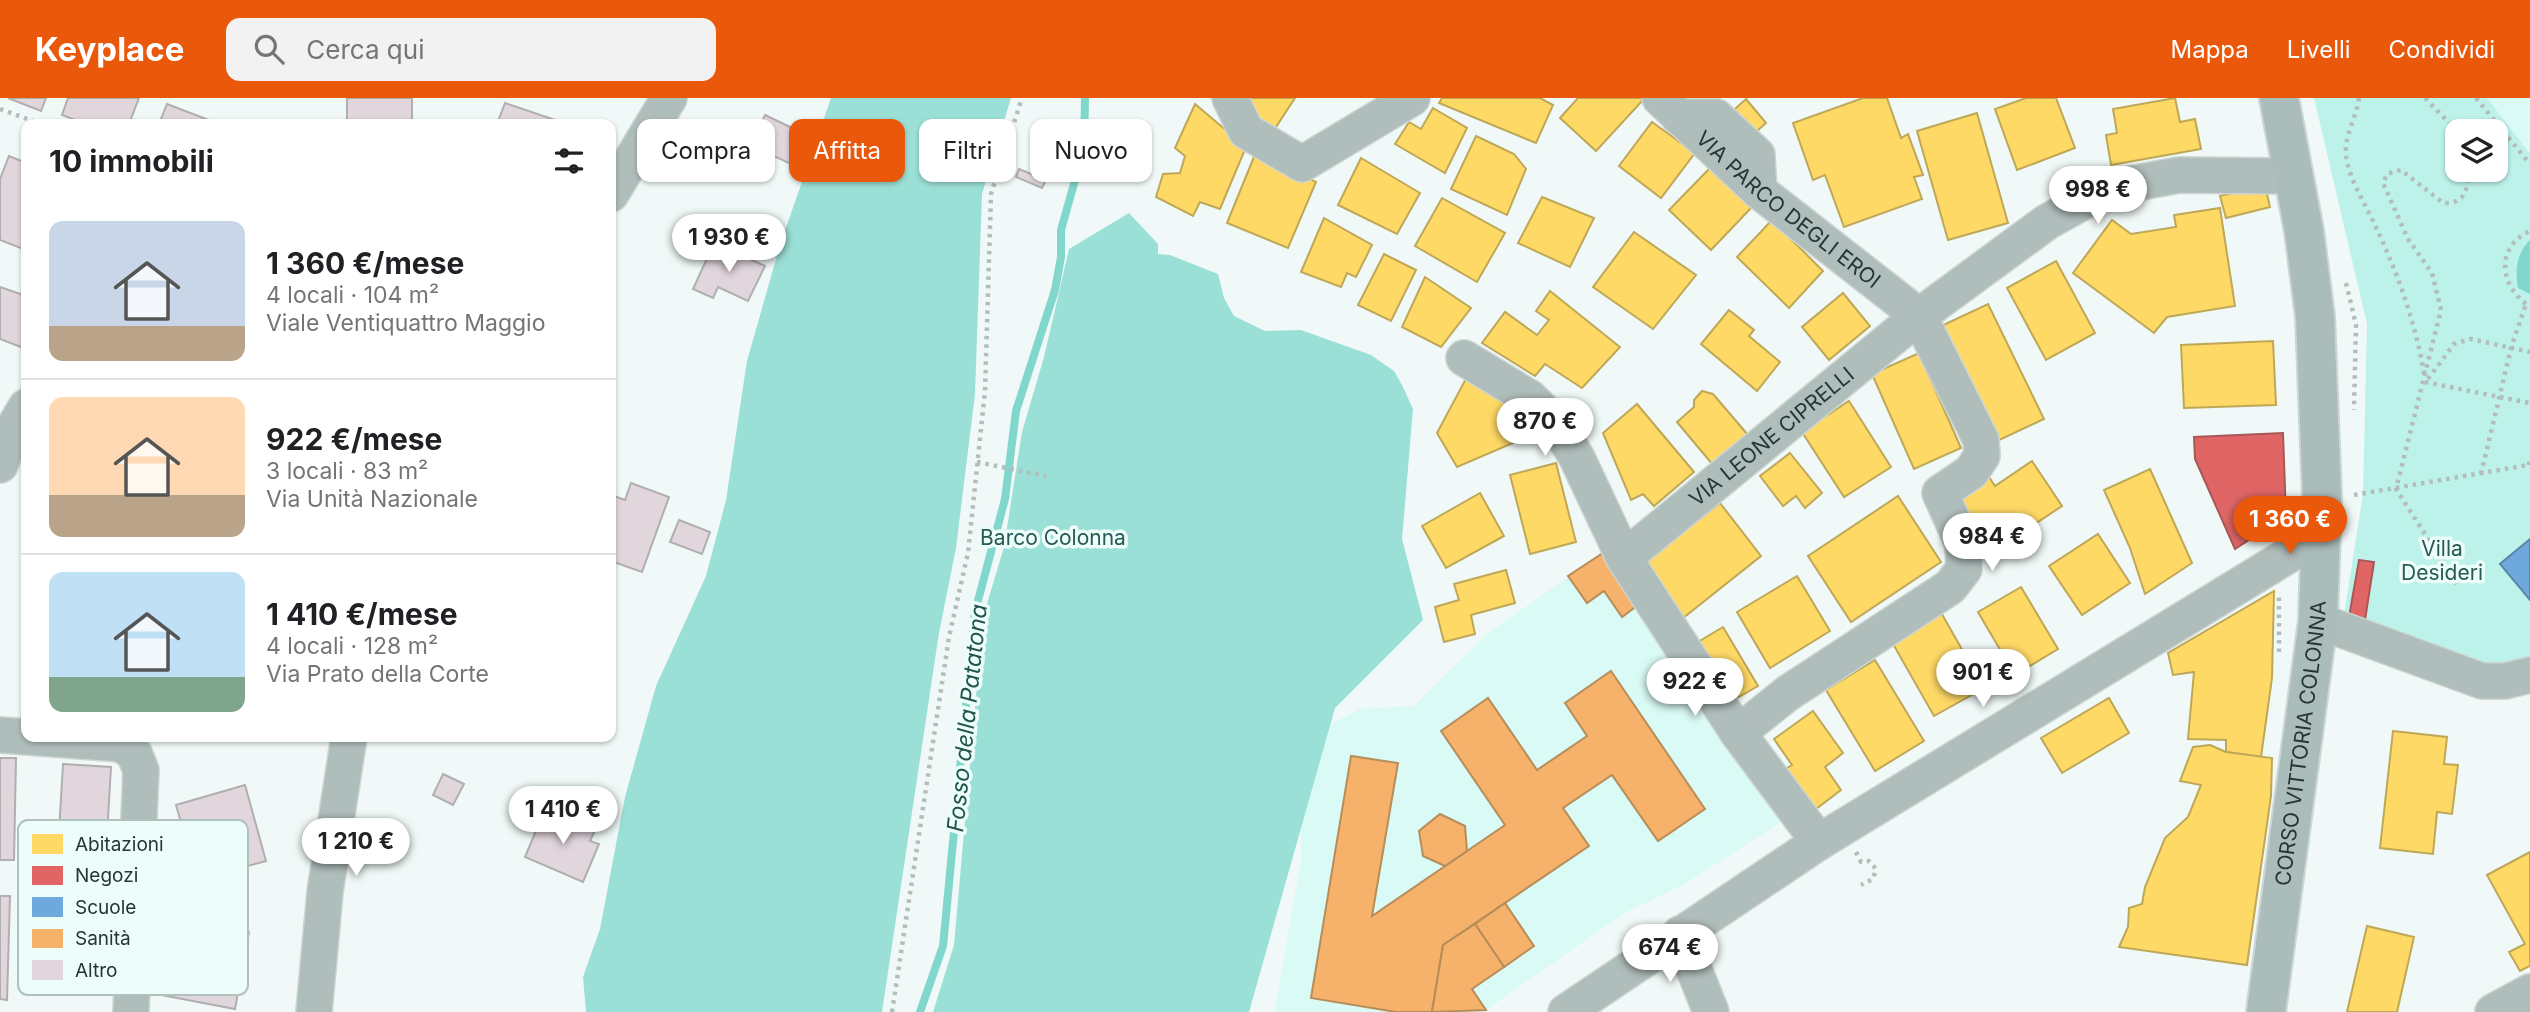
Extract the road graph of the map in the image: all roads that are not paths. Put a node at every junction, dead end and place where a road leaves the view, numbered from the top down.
1 (669, 98) edge
2 (1230, 98) edge
3 (1412, 98) edge
4 (2279, 98) edge
5 (1669, 104) edge
6 (2294, 176) junction
7 (616, 186) edge
8 (1919, 316) junction
9 (1464, 358) dead end
10 (21, 414) edge
11 (1, 461) edge
12 (2320, 536) junction
13 (1624, 558) junction
14 (2318, 621) junction
15 (2530, 675) edge
16 (1738, 733) junction
17 (0, 735) edge
18 (21, 737) edge
19 (94, 742) edge
20 (348, 742) edge
21 (139, 820) edge
22 (1819, 842) junction
23 (1680, 934) junction
24 (2530, 992) edge
25 (314, 1012) edge
26 (1566, 1012) edge
27 (1712, 1012) edge
28 (2266, 1012) edge
29 (2493, 1012) edge

1 - 7 street
2 - 3 street
4 - 6 main road, CORSO VITTORIA COLONNA
5 - 8 street, VIA PARCO DEGLI EROI
6 - 8 street, VIA LEONE CIPRELLI
6 - 12 main road, CORSO VITTORIA COLONNA
8 - 13 street, VIA LEONE CIPRELLI
8 - 16 street
9 - 13 street
10 - 11 street
12 - 14 main road, CORSO VITTORIA COLONNA
12 - 22 street
13 - 16 street
14 - 15 street
14 - 28 main road, CORSO VITTORIA COLONNA
16 - 22 street
17 - 18 street
19 - 21 street
20 - 25 street
22 - 23 street
23 - 26 street
23 - 27 street
24 - 29 street

